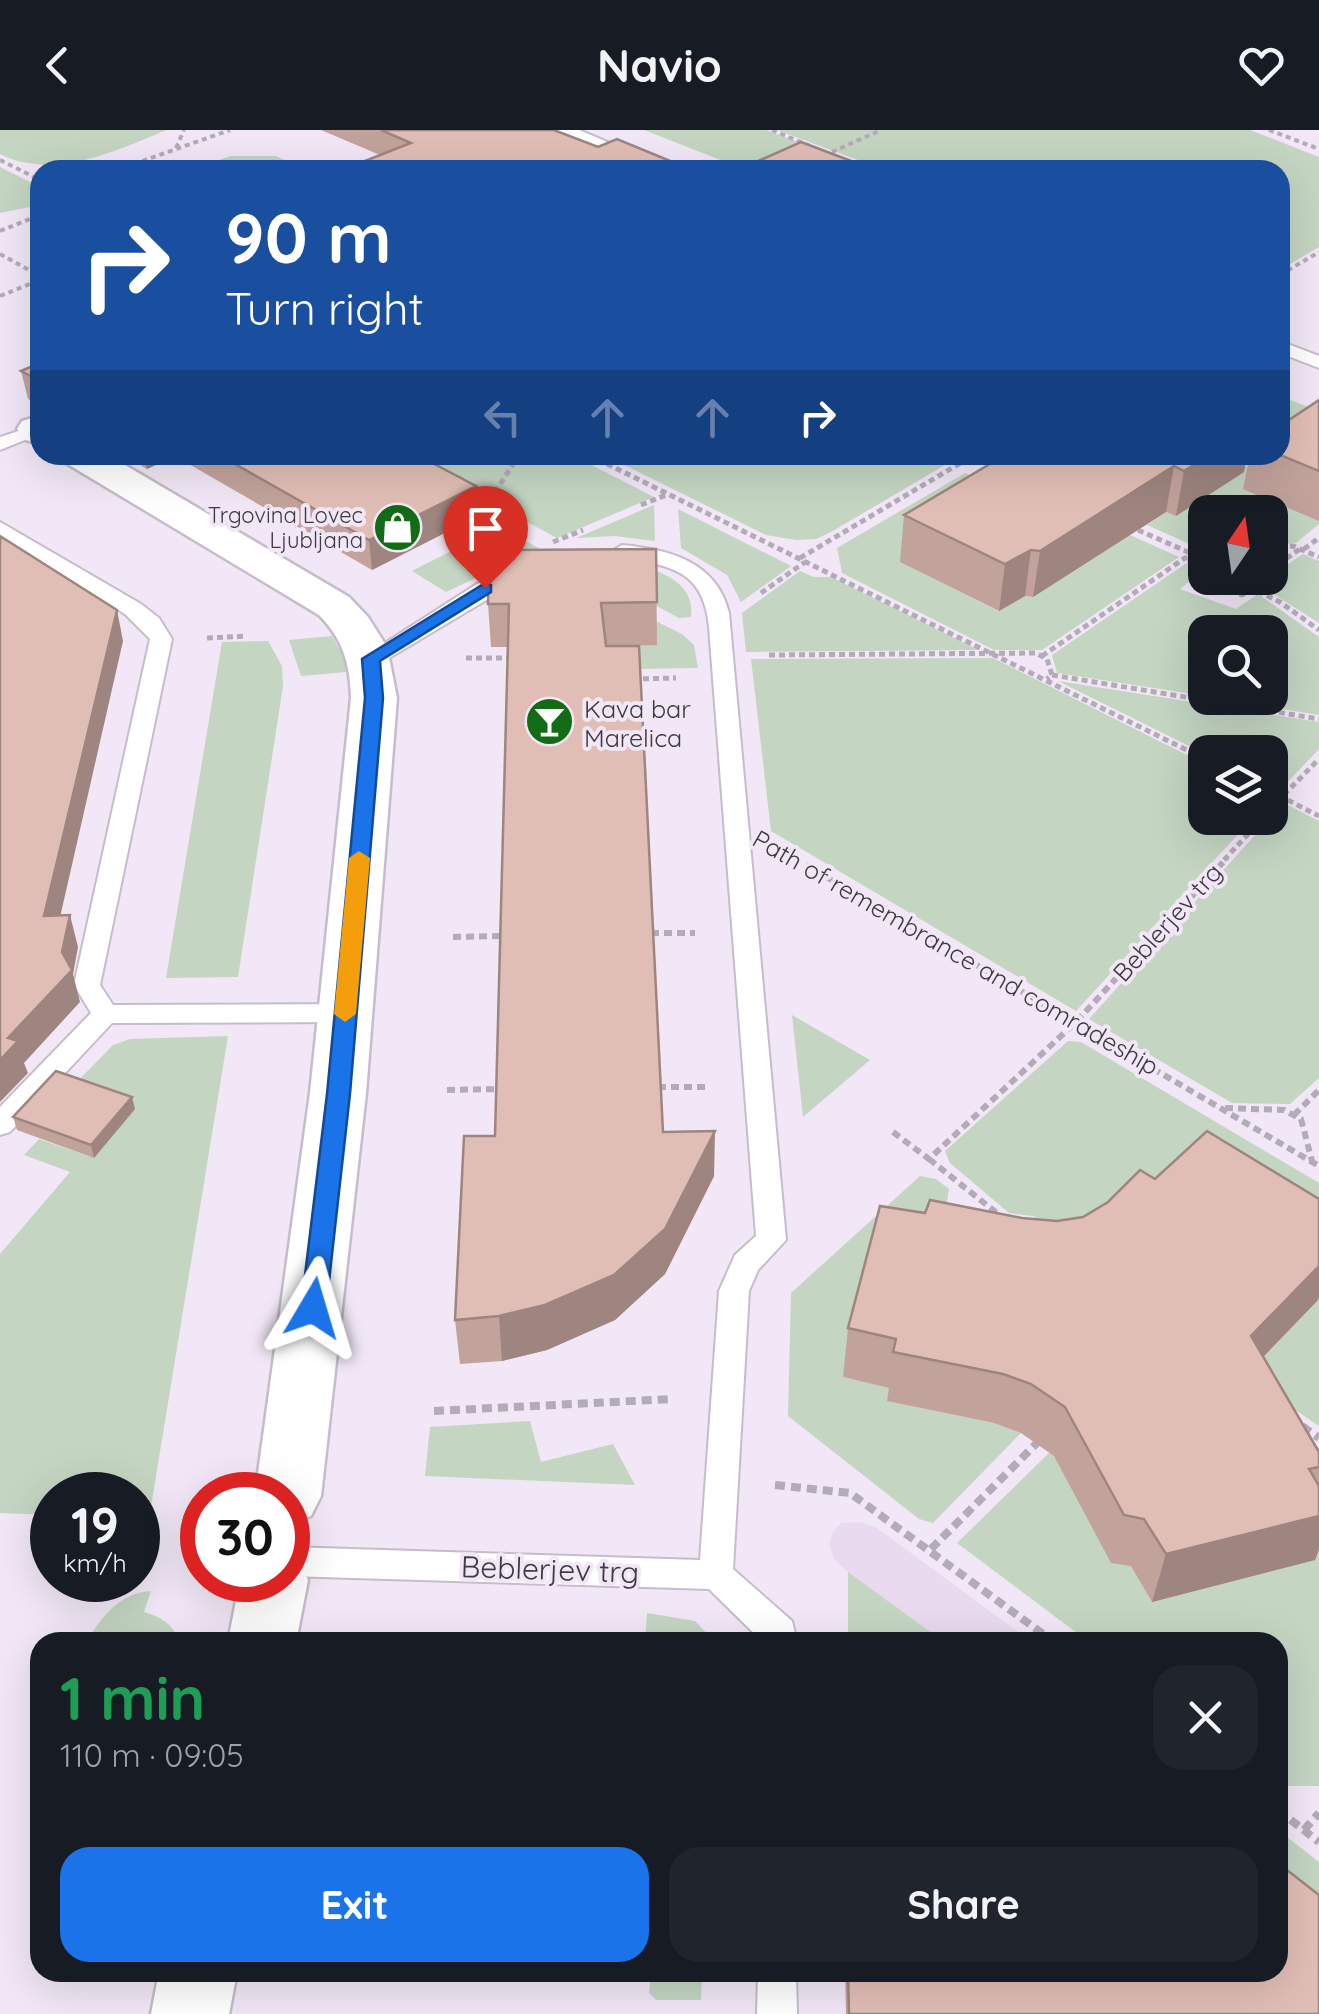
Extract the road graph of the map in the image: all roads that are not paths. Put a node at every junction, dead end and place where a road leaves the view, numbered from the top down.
1 (565, 130) edge
2 (641, 160) edge
3 (1290, 351) edge
4 (1319, 362) edge
5 (30, 433) edge
6 (0, 444) edge
7 (97, 465) edge
8 (0, 528) edge
9 (557, 548) edge
10 (601, 550) edge
11 (371, 659) junction
12 (105, 1014) junction
13 (345, 1014) junction
14 (0, 1125) edge
15 (291, 1472) edge
16 (310, 1563) edge
17 (716, 1575) junction
18 (270, 1602) edge
19 (264, 1632) edge
20 (780, 1632) edge
21 (196, 1982) edge
22 (778, 1982) edge
23 (190, 2014) edge
24 (777, 2014) edge

1 - 2 lane
3 - 4 lane
5 - 6 lane
7 - 11 street
8 - 12 lane
9 - 11 lane
10 - 17 lane, Path of remembrance and comradeship
11 - 13 street
12 - 13 lane
12 - 14 lane
13 - 15 street
16 - 17 lane, Beblerjev trg
17 - 20 lane
18 - 19 street
21 - 23 street
22 - 24 lane

